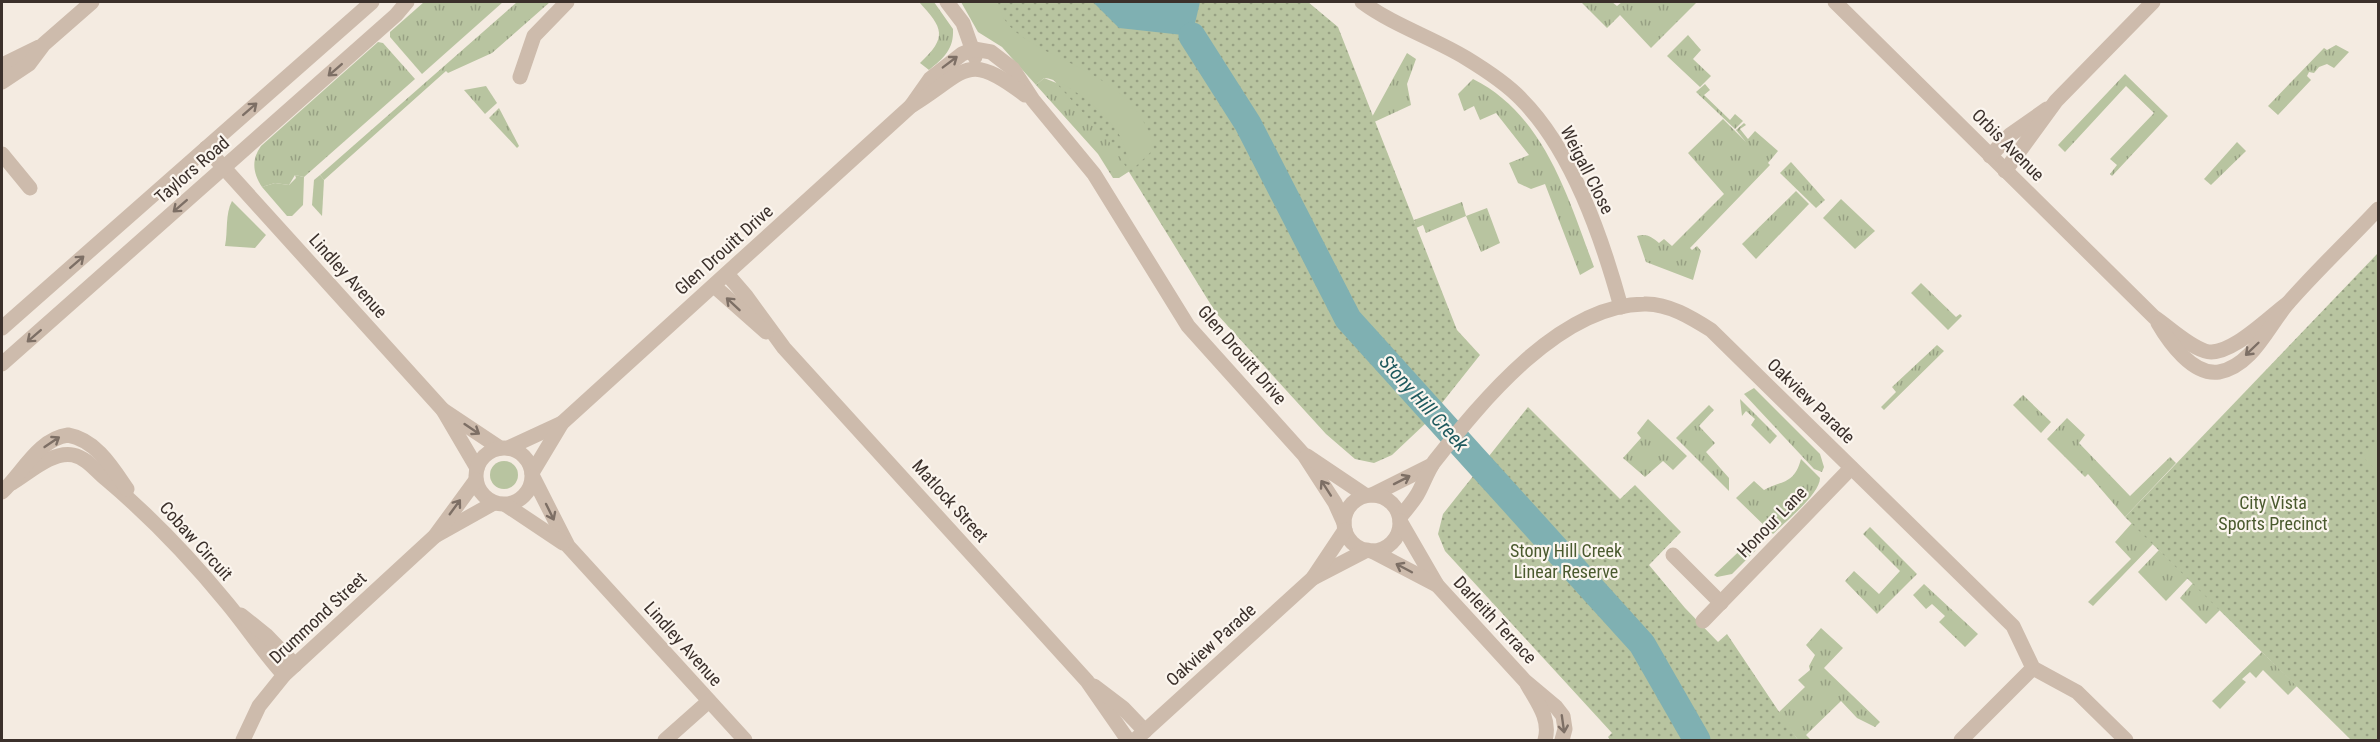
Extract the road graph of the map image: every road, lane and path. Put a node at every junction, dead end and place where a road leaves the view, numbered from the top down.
1 (92, 2) edge
2 (372, 2) edge
3 (407, 2) edge
4 (567, 2) edge
5 (947, 2) edge
6 (1362, 2) edge
7 (1835, 2) edge
8 (2153, 2) edge
9 (44, 44) junction
10 (974, 49) junction
11 (2, 65) edge
12 (978, 68) junction
13 (520, 77) dead end
14 (2, 82) edge
15 (1033, 100) junction
16 (2056, 101) junction
17 (911, 106) junction
18 (206, 148) junction
19 (2, 154) edge
20 (1990, 156) junction
21 (224, 168) junction
22 (2005, 171) junction
23 (30, 188) dead end
24 (2379, 210) edge
25 (727, 274) junction
26 (714, 285) junction
27 (1621, 307) junction
28 (2, 328) edge
29 (784, 348) junction
30 (2, 364) edge
31 (443, 410) junction
32 (562, 423) junction
33 (504, 448) junction
34 (1304, 455) junction
35 (1432, 465) junction
36 (1851, 468) junction
37 (476, 474) junction
38 (533, 475) junction
39 (7, 487) edge
40 (1369, 495) junction
41 (500, 504) junction
42 (1400, 519) junction
43 (1345, 527) junction
44 (435, 536) junction
45 (568, 546) junction
46 (1369, 550) junction
47 (1672, 555) dead end
48 (1313, 578) junction
49 (1437, 585) junction
50 (1721, 603) junction
51 (1703, 621) dead end
52 (2033, 668) junction
53 (289, 670) junction
54 (1087, 681) junction
55 (1525, 681) junction
56 (709, 701) junction
57 (1140, 736) edge
58 (243, 741) edge
59 (665, 741) edge
60 (745, 741) edge
61 (1128, 741) edge
62 (1545, 741) edge
63 (1562, 741) edge
64 (1961, 741) edge
65 (2126, 741) edge

1 - 9 street
18 -> 2 street, Taylors Road
3 -> 21 street, Taylors Road
4 - 13 street
5 - 10 street
6 - 27 street, Weigall Close
7 - 20 street, Orbis Avenue
8 - 16 street
9 - 11 street
9 - 14 street
10 - 12 street
10 - 15 street, Glen Drouitt Drive
17 -> 10 street, Glen Drouitt Drive
12 - 15 street, Glen Drouitt Drive
12 - 17 street, Glen Drouitt Drive
15 - 34 street, Glen Drouitt Drive
16 - 20 street
16 - 22 street
17 - 25 street, Glen Drouitt Drive
18 - 21 street, Lindley Avenue
28 -> 18 street, Taylors Road
19 - 23 street
20 - 22 street, Orbis Avenue
21 -> 30 street, Taylors Road
21 - 31 street, Lindley Avenue
22 - 24 street, Orbis Avenue
25 - 26 street, Glen Drouitt Drive
25 - 29 street, Matlock Street
29 -> 26 street, Matlock Street
26 - 32 street, Glen Drouitt Drive
27 - 35 street, Oakview Parade
27 - 36 street, Oakview Parade
29 - 54 street, Matlock Street
31 -> 33 street, Lindley Avenue
31 - 37 street, Lindley Avenue
32 - 33 street, Glen Drouitt Drive
32 - 38 street, Glen Drouitt Drive
33 - 37 street
33 - 38 street
34 - 40 street, Glen Drouitt Drive
43 -> 34 street, Glen Drouitt Drive
40 -> 35 street, Oakview Parade
35 - 42 street, Oakview Parade
36 - 50 street, Honour Lane
36 - 52 street, Oakview Parade
37 - 41 street
44 -> 37 street, Drummond Street
38 - 41 street
38 -> 45 street, Lindley Avenue
39 - 53 street, Cobaw Circuit
40 - 42 street
40 - 43 street
41 - 44 street, Drummond Street
41 - 45 street, Lindley Avenue
42 - 46 street
42 - 49 street, Darleith Terrace
43 - 46 street
43 - 48 street, Oakview Parade
44 - 53 street, Drummond Street
45 - 56 street, Lindley Avenue
46 - 48 street, Oakview Parade
49 -> 46 street, Darleith Terrace
47 - 50 street
48 - 57 street, Oakview Parade
49 - 55 street, Darleith Terrace
50 - 51 street, Honour Lane
52 - 64 street
52 - 65 street
53 - 58 street, Drummond Street
54 - 57 street, Matlock Street
54 - 61 street, Matlock Street
55 - 62 street, Darleith Terrace
55 -> 63 street, Darleith Terrace
56 - 59 street
56 - 60 street, Lindley Avenue

